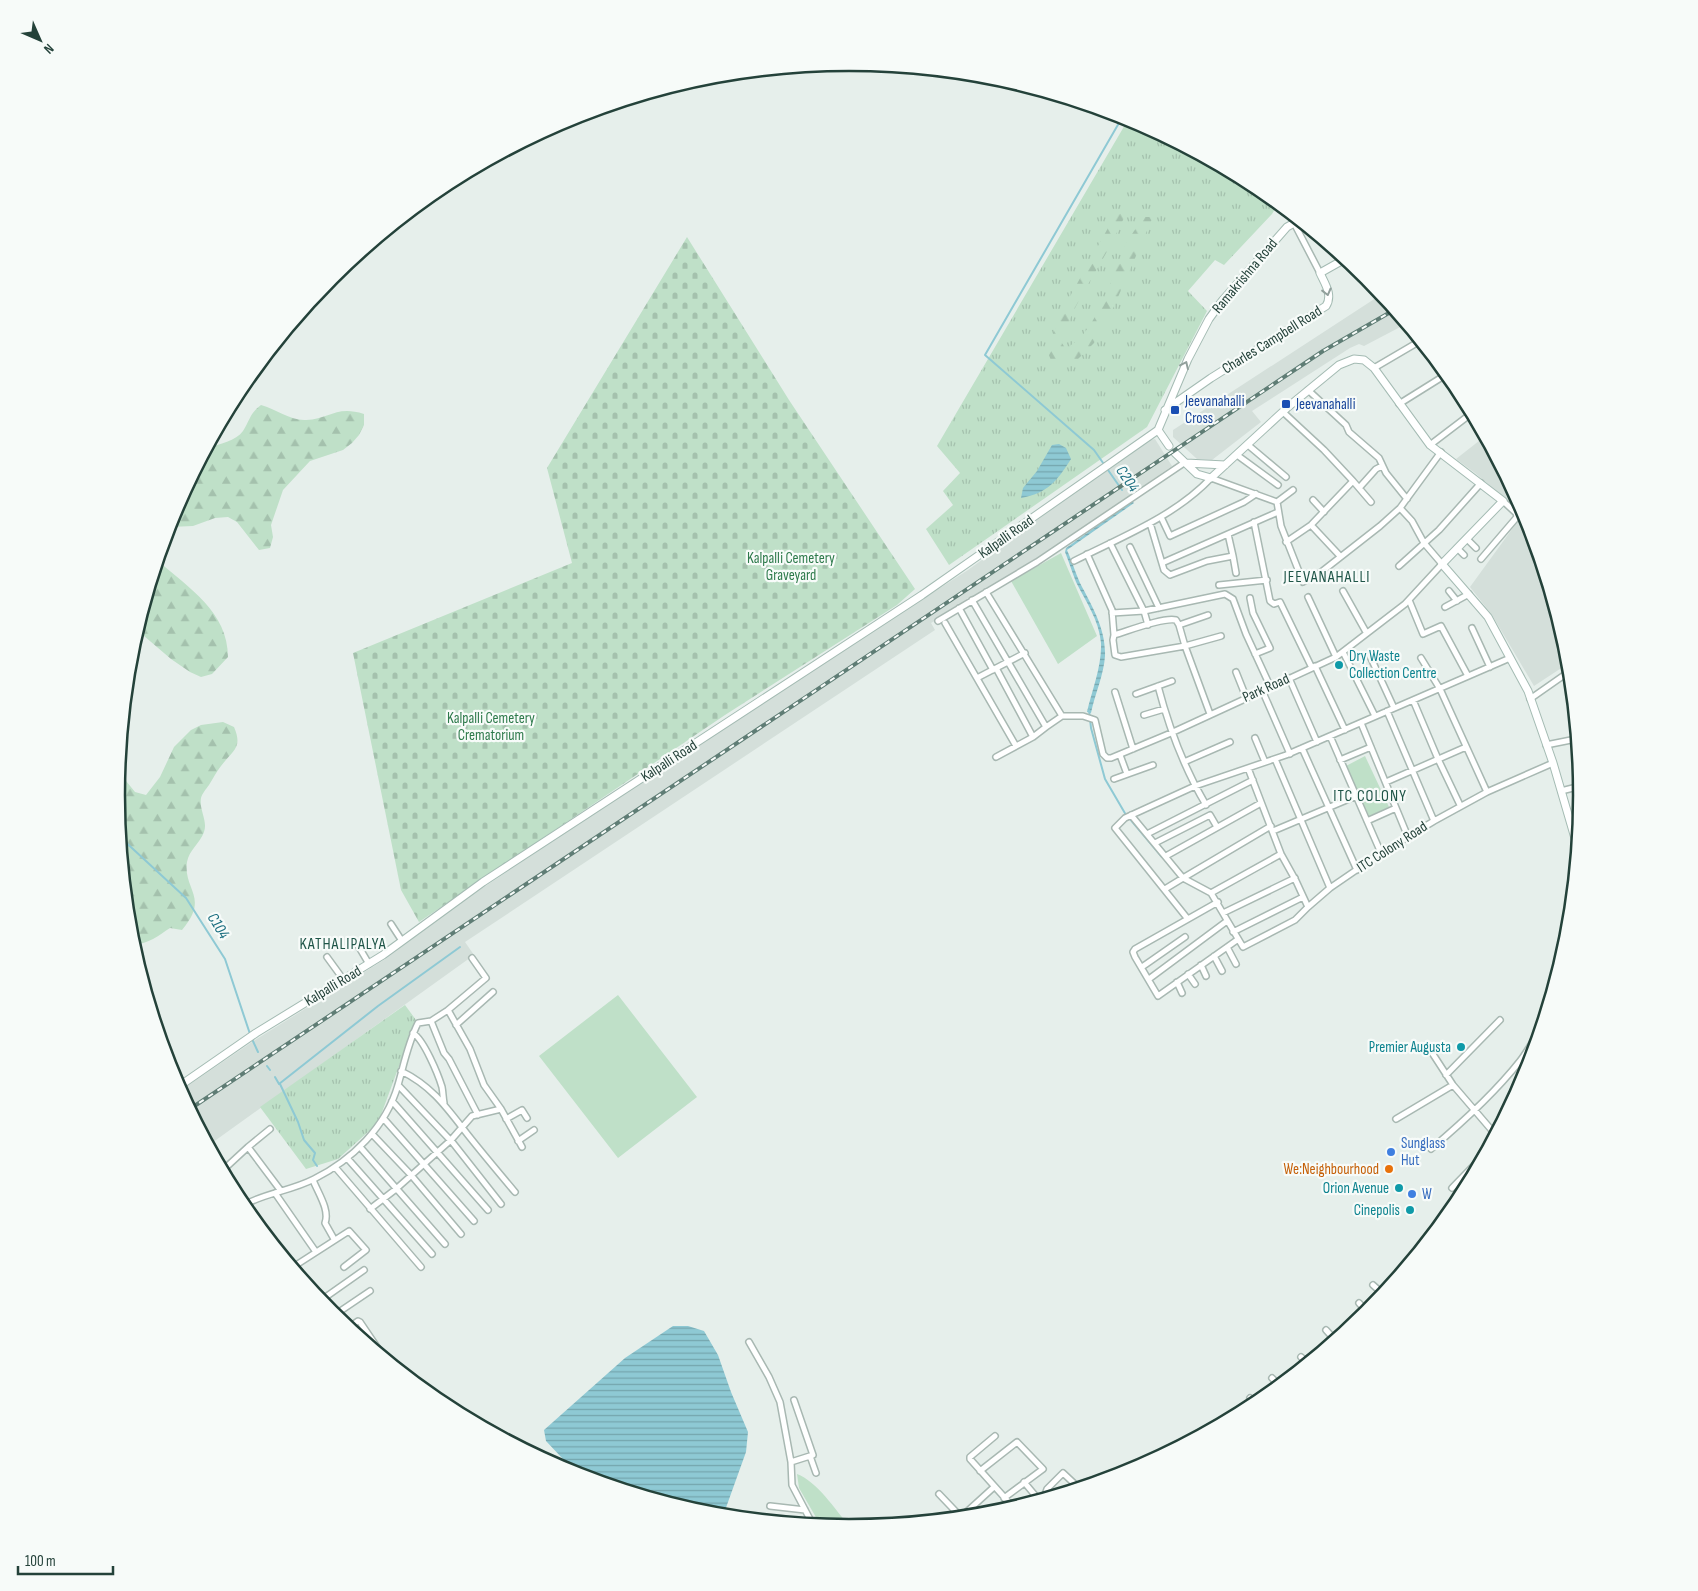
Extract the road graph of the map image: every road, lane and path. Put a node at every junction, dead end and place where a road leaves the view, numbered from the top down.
1 (1292, 223) edge
2 (1294, 225) edge
3 (1339, 262) edge
4 (1320, 273) junction
5 (1415, 344) edge
6 (1374, 368) junction
7 (1440, 378) edge
8 (1308, 390) junction
9 (1399, 404) junction
10 (1165, 410) junction
11 (1283, 412) junction
12 (1466, 417) edge
13 (1158, 430) junction
14 (1248, 445) junction
15 (1430, 445) junction
16 (1170, 446) dead end
17 (1441, 452) junction
18 (1175, 453) dead end
19 (1237, 455) junction
20 (1184, 463) junction
21 (1225, 465) junction
22 (1382, 466) junction
23 (1286, 477) dead end
24 (1211, 478) junction
25 (1353, 481) junction
26 (1481, 483) junction
27 (1278, 485) dead end
28 (1359, 488) junction
29 (1292, 490) dead end
30 (1256, 494) junction
31 (1407, 499) junction
32 (1313, 500) dead end
33 (1503, 501) junction
34 (1277, 502) junction
35 (1371, 502) dead end
36 (1400, 508) junction
37 (1278, 512) junction
38 (1324, 512) junction
39 (1516, 513) edge
40 (1516, 514) edge
41 (1161, 517) junction
42 (1254, 522) junction
43 (1150, 523) junction
44 (1311, 525) junction
45 (1228, 534) junction
46 (1467, 538) junction
47 (1286, 542) junction
48 (1110, 543) junction
49 (1424, 544) junction
50 (1130, 547) dead end
51 (1457, 548) junction
52 (1476, 548) dead end
53 (1087, 554) junction
54 (1464, 555) dead end
55 (1233, 556) junction
56 (1340, 556) junction
57 (1481, 560) dead end
58 (1074, 561) dead end
59 (1162, 563) junction
60 (1442, 564) junction
61 (1399, 566) dead end
62 (1236, 573) dead end
63 (1267, 580) junction
64 (1230, 584) junction
65 (1220, 585) dead end
66 (1342, 591) dead end
67 (1448, 591) dead end
68 (986, 592) junction
69 (1469, 594) junction
70 (1230, 596) junction
71 (1308, 597) dead end
72 (1250, 598) dead end
73 (972, 600) junction
74 (1409, 600) junction
75 (1457, 601) junction
76 (1445, 607) dead end
77 (959, 608) junction
78 (1159, 608) junction
79 (1144, 611) junction
80 (1112, 613) junction
81 (1208, 615) dead end
82 (938, 621) dead end
83 (946, 622) dead end
84 (1148, 625) junction
85 (1179, 626) junction
86 (1472, 628) dead end
87 (1366, 632) junction
88 (1114, 635) junction
89 (1220, 636) dead end
90 (1184, 646) junction
91 (1343, 652) junction
92 (1025, 653) junction
93 (1255, 654) junction
94 (1336, 656) junction
95 (1370, 656) dead end
96 (1421, 658) dead end
97 (1510, 658) junction
98 (1008, 662) junction
99 (1313, 667) junction
100 (1490, 667) junction
101 (994, 669) junction
102 (1236, 672) dead end
103 (1468, 676) junction
104 (1563, 676) edge
105 (977, 678) junction
106 (1289, 678) junction
107 (1172, 681) dead end
108 (1158, 686) junction
109 (1270, 686) junction
110 (1440, 688) junction
111 (1262, 690) junction
112 (1115, 692) dead end
113 (1136, 694) dead end
114 (1246, 697) junction
115 (1530, 699) junction
116 (1413, 700) junction
117 (1394, 708) junction
118 (1164, 709) junction
119 (1387, 711) junction
120 (1210, 714) junction
121 (1144, 715) dead end
122 (1062, 716) junction
123 (1375, 716) junction
124 (1361, 723) junction
125 (1046, 727) junction
126 (1344, 730) junction
127 (1171, 733) junction
128 (1330, 736) junction
129 (1033, 737) junction
130 (1255, 738) dead end
131 (1571, 740) edge
132 (1230, 742) dead end
133 (1317, 742) junction
134 (1546, 745) junction
135 (1016, 746) junction
136 (1371, 747) junction
137 (1466, 747) junction
138 (1302, 748) junction
139 (1133, 749) junction
140 (1290, 754) junction
141 (1120, 755) junction
142 (996, 757) dead end
143 (1275, 759) junction
144 (1438, 759) junction
145 (1340, 760) junction
146 (1184, 762) junction
147 (1265, 762) junction
148 (1553, 763) junction
149 (1153, 765) dead end
150 (1248, 768) junction
151 (1413, 770) junction
152 (1127, 774) junction
153 (1114, 779) dead end
154 (1253, 780) junction
155 (1386, 782) junction
156 (1195, 786) junction
157 (1573, 788) edge
158 (1561, 791) junction
159 (1486, 792) junction
160 (1356, 796) junction
161 (1261, 803) junction
162 (1206, 805) junction
163 (1460, 805) junction
164 (1329, 807) junction
165 (1396, 808) junction
166 (1129, 816) junction
167 (1300, 819) junction
168 (1367, 821) junction
169 (1434, 821) junction
170 (1217, 826) junction
171 (1272, 828) junction
172 (1572, 829) edge
173 (1147, 834) junction
174 (1408, 837) junction
175 (1155, 843) junction
176 (1381, 853) junction
177 (1281, 854) junction
178 (1166, 856) junction
179 (1357, 870) junction
180 (1183, 878) junction
181 (1295, 878) junction
182 (1330, 888) junction
183 (1165, 889) junction
184 (1212, 893) junction
185 (1303, 898) junction
186 (1218, 902) junction
187 (1308, 907) junction
188 (1223, 913) junction
189 (1187, 918) junction
190 (1227, 921) junction
191 (391, 924) dead end
192 (1233, 932) junction
193 (1185, 937) dead end
194 (1237, 940) junction
195 (402, 941) junction
196 (356, 942) dead end
197 (1227, 947) junction
198 (1214, 956) junction
199 (327, 957) dead end
200 (472, 958) dead end
201 (369, 964) junction
202 (1236, 964) dead end
203 (1201, 965) junction
204 (1142, 967) junction
205 (1222, 971) dead end
206 (1188, 974) junction
207 (1206, 976) dead end
208 (343, 979) junction
209 (1149, 979) junction
210 (1177, 982) junction
211 (1195, 984) dead end
212 (494, 992) dead end
213 (1182, 993) dead end
214 (448, 1010) junction
215 (1500, 1020) dead end
216 (431, 1021) junction
217 (456, 1025) junction
218 (413, 1033) junction
219 (1427, 1045) dead end
220 (1526, 1052) edge
221 (400, 1071) junction
222 (1446, 1075) junction
223 (184, 1083) edge
224 (398, 1085) junction
225 (1453, 1085) junction
226 (392, 1102) junction
227 (444, 1104) junction
228 (501, 1109) junction
229 (1475, 1110) junction
230 (478, 1114) junction
231 (527, 1118) dead end
232 (384, 1119) junction
233 (506, 1119) junction
234 (1396, 1119) dead end
235 (270, 1128) dead end
236 (463, 1128) junction
237 (534, 1130) dead end
238 (1491, 1130) edge
239 (372, 1134) junction
240 (451, 1140) junction
241 (518, 1141) junction
242 (248, 1147) junction
243 (360, 1147) junction
244 (522, 1147) dead end
245 (1431, 1149) dead end
246 (438, 1152) junction
247 (347, 1158) junction
248 (424, 1164) junction
249 (227, 1166) edge
250 (335, 1168) junction
251 (1467, 1173) edge
252 (411, 1175) junction
253 (312, 1180) junction
254 (1452, 1188) dead end
255 (396, 1189) junction
256 (282, 1191) junction
257 (515, 1192) dead end
258 (275, 1193) junction
259 (384, 1199) junction
260 (250, 1203) edge
261 (501, 1204) dead end
262 (370, 1209) junction
263 (488, 1210) dead end
264 (474, 1221) dead end
265 (461, 1234) dead end
266 (334, 1239) junction
267 (444, 1244) dead end
268 (316, 1252) junction
269 (432, 1254) dead end
270 (297, 1264) edge
271 (344, 1267) dead end
272 (421, 1267) dead end
273 (364, 1270) dead end
274 (1373, 1285) dead end
275 (1378, 1290) edge
276 (370, 1291) dead end
277 (326, 1297) edge
278 (1358, 1303) dead end
279 (1362, 1307) edge
280 (340, 1311) edge
281 (354, 1324) edge
282 (1326, 1330) dead end
283 (1332, 1336) edge
284 (372, 1341) edge
285 (748, 1342) dead end
286 (1272, 1378) dead end
287 (1275, 1381) edge
288 (794, 1400) dead end
289 (996, 1436) dead end
290 (810, 1456) junction
291 (791, 1462) junction
292 (980, 1471) junction
293 (816, 1473) dead end
294 (1024, 1482) junction
295 (1074, 1483) edge
296 (994, 1487) junction
297 (1045, 1492) edge
298 (939, 1494) dead end
299 (1037, 1495) edge
300 (1004, 1498) junction
301 (1008, 1502) edge
302 (770, 1506) dead end
303 (805, 1510) junction
304 (969, 1510) edge
305 (956, 1512) edge
306 (809, 1518) edge

10 -> 1 street, Ramakrishna Road
2 - 4 street
3 - 4 street
4 -> 10 street, Charles Campbell Road
5 - 6 street
6 - 8 street
6 - 9 street
7 - 9 street
8 - 11 street
8 - 22 street
9 - 15 street
10 - 13 street, Ramakrishna Road
11 - 14 street
11 - 25 street
12 - 15 street
13 - 16 street
13 - 195 street, Kalpalli Road
14 - 19 street
14 - 23 street
15 - 17 street
17 - 26 street
17 - 31 street
18 - 20 street
19 - 21 street
19 - 27 street
20 - 21 street
20 - 24 street
20 - 68 street
21 - 24 street
22 - 28 street
22 - 31 street
24 - 30 street
24 - 41 street
25 - 28 street
25 - 38 street
26 - 33 street
26 - 49 street
28 - 35 street
29 - 34 street
30 - 34 street
30 - 41 street
31 - 36 street
32 - 38 street
33 - 39 street
33 - 46 street
34 - 37 street
36 - 49 street
36 - 56 street
37 - 42 street
37 - 47 street
38 - 44 street
40 - 57 street
41 - 43 street
42 - 45 street
42 - 63 street
43 - 48 street
43 - 59 street
44 - 47 street
44 - 56 street
45 - 55 street
45 - 59 street
46 - 51 street
46 - 52 street
47 - 56 street
48 - 53 street
48 - 79 street
49 - 60 street
49 - 61 street
50 - 78 street
51 - 54 street
51 - 60 street
53 - 58 street
53 - 80 street
55 - 59 street
55 - 62 street
60 - 69 street
60 - 74 street, Park Road
63 - 64 street
63 - 99 street
64 - 65 street
64 - 70 street
66 - 87 street
67 - 75 street
68 - 73 street
68 - 92 street
69 - 75 street
69 - 97 street
70 - 78 street
70 - 93 street
71 - 94 street
72 - 93 street
73 - 77 street
73 - 98 street
74 - 87 street, Park Road
74 - 103 street
75 - 76 street
77 - 82 street
77 - 101 street
78 - 79 street
79 - 80 street
79 - 84 street
80 - 88 street
81 - 85 street
83 - 105 street
84 - 85 street
84 - 88 street
85 - 90 street
86 - 100 street
87 - 91 street, Park Road
88 - 90 street
89 - 90 street
90 - 120 street
91 - 94 street, Park Road
91 - 123 street
92 - 98 street
92 - 122 street
93 - 109 street
94 - 99 street, Park Road
95 - 117 street
96 - 110 street
97 - 100 street
97 - 115 street
98 - 101 street
98 - 125 street
99 - 106 street, Park Road
99 - 126 street
100 - 103 street
101 - 105 street
101 - 129 street
102 - 114 street
103 - 110 street
104 - 115 street
105 - 135 street
106 - 109 street, Park Road
106 - 133 street
107 - 108 street
108 - 113 street
108 - 118 street
109 - 111 street, Park Road
110 - 116 street
110 - 137 street
111 - 114 street, Park Road
111 - 140 street
112 - 139 street
114 - 120 street, Park Road
115 - 134 street
116 - 117 street
116 - 144 street
117 - 119 street
118 - 121 street
118 - 127 street
119 - 123 street
119 - 151 street
120 - 127 street, Park Road
122 - 125 street
122 - 141 street
123 - 124 street
124 - 126 street
124 - 136 street
125 - 129 street
126 - 128 street
127 - 139 street, Park Road
127 - 146 street
128 - 133 street
128 - 145 street
129 - 135 street
130 - 147 street
131 - 134 street
132 - 146 street
133 - 138 street
134 - 148 street
135 - 142 street
136 - 145 street
136 - 155 street
137 - 144 street
137 - 159 street
138 - 140 street
138 - 164 street
139 - 141 street, Park Road
140 - 143 street
141 - 152 street
143 - 147 street
143 - 167 street
144 - 151 street
144 - 163 street
145 - 160 street
146 - 156 street
147 - 150 street
148 - 158 street
148 - 159 street, ITC Colony Road
149 - 152 street
150 - 154 street
150 - 156 street
151 - 155 street
151 - 169 street
152 - 153 street
154 - 161 street
154 - 162 street
155 - 165 street
156 - 162 street
156 - 166 street
157 - 158 street
158 - 172 street
159 - 163 street, ITC Colony Road
160 - 164 street
160 - 168 street
161 - 170 street
161 - 171 street
162 - 173 street
163 - 169 street, ITC Colony Road
164 - 167 street
164 - 179 street
165 - 168 street
165 - 174 street
166 - 173 street
166 - 183 street
167 - 171 street
167 - 182 street
168 - 176 street
169 - 174 street, ITC Colony Road
170 - 175 street
170 - 178 street
171 - 177 street
171 - 180 street
173 - 175 street
174 - 176 street, ITC Colony Road
175 - 178 street
176 - 179 street, ITC Colony Road
177 - 181 street
177 - 184 street
178 - 180 street
179 - 182 street, ITC Colony Road
180 - 183 street
180 - 184 street
181 - 185 street
181 - 188 street
182 - 187 street, ITC Colony Road
183 - 189 street
184 - 186 street
185 - 187 street
185 - 192 street
186 - 188 street
186 - 189 street
187 - 194 street, ITC Colony Road
188 - 190 street
189 - 204 street
190 - 192 street
190 - 209 street
191 - 195 street
192 - 194 street
193 - 204 street
194 - 197 street
195 - 201 street, Kalpalli Road
196 - 201 street
197 - 198 street
197 - 202 street
198 - 203 street
198 - 205 street
199 - 208 street
200 - 214 street
201 - 208 street, Kalpalli Road
203 - 206 street
203 - 207 street
204 - 209 street
206 - 210 street
206 - 211 street
208 - 223 street, Kalpalli Road
209 - 210 street
210 - 213 street
212 - 217 street
214 - 216 street
214 - 217 street
215 - 222 street
216 - 218 street
216 - 230 street
217 - 228 street
218 - 221 street
218 - 227 street
219 - 222 street
220 - 229 street
221 - 224 street
221 - 227 street
222 - 225 street
224 - 226 street
224 - 240 street
225 - 229 street
225 - 234 street
226 - 232 street
226 - 246 street
227 - 236 street
228 - 230 street
228 - 233 street
229 - 238 street
229 - 245 street
230 - 236 street
231 - 233 street
232 - 239 street
232 - 248 street
233 - 241 street
235 - 242 street
236 - 240 street
236 - 257 street
237 - 241 street
239 - 243 street
239 - 252 street
240 - 246 street
240 - 261 street
241 - 244 street
242 - 249 street
242 - 256 street
243 - 247 street
243 - 255 street
246 - 248 street
246 - 263 street
247 - 250 street
247 - 259 street
248 - 252 street
248 - 264 street
250 - 253 street
250 - 262 street
251 - 254 street
252 - 255 street
252 - 265 street
253 - 256 street
253 - 266 street
255 - 259 street
255 - 267 street
256 - 258 street
258 - 260 street
258 - 268 street
259 - 262 street
259 - 269 street
262 - 272 street
266 - 268 street
266 - 271 street
268 - 270 street
273 - 277 street
274 - 275 street
276 - 280 street
278 - 279 street
281 - 284 street
282 - 283 street
285 - 291 street
286 - 287 street
288 - 290 street
289 - 292 street
290 - 291 street
290 - 293 street
291 - 303 street
292 - 294 street
292 - 296 street
294 - 299 street
294 - 300 street
295 - 297 street
296 - 300 street
296 - 304 street
298 - 305 street
300 - 301 street
302 - 303 street
303 - 306 street

